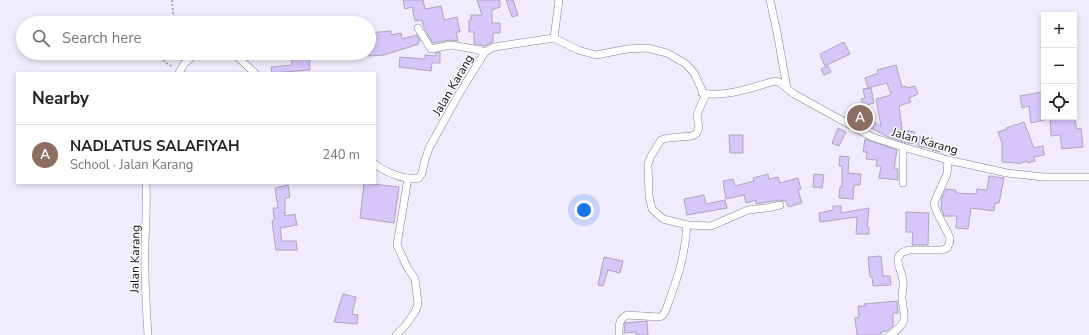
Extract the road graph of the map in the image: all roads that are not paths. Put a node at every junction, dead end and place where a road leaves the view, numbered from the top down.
1 (559, 0) edge
2 (770, 0) edge
3 (418, 28) dead end
4 (554, 38) junction
5 (485, 52) junction
6 (188, 60) edge
7 (241, 60) edge
8 (179, 72) edge
9 (254, 72) edge
10 (787, 88) junction
11 (706, 94) junction
12 (903, 147) junction
13 (948, 160) junction
14 (376, 165) edge
15 (1089, 177) edge
16 (408, 178) junction
17 (903, 183) dead end
18 (146, 184) edge
19 (780, 205) dead end
20 (687, 225) junction
21 (148, 335) edge
22 (396, 335) edge
23 (619, 335) edge
24 (890, 335) edge

1 - 4 street
2 - 10 street
3 - 5 street
4 - 5 street, Jalan Karang
4 - 11 street
5 - 16 street, Jalan Karang
6 - 8 street
7 - 9 street
10 - 11 street, Jalan Karang
10 - 12 street, Jalan Karang
11 - 20 street
12 - 13 street, Jalan Karang
12 - 17 street
13 - 15 street, Jalan Karang
13 - 24 street
14 - 16 street
16 - 22 street
18 - 21 street, Jalan Karang
19 - 20 street
20 - 23 street

